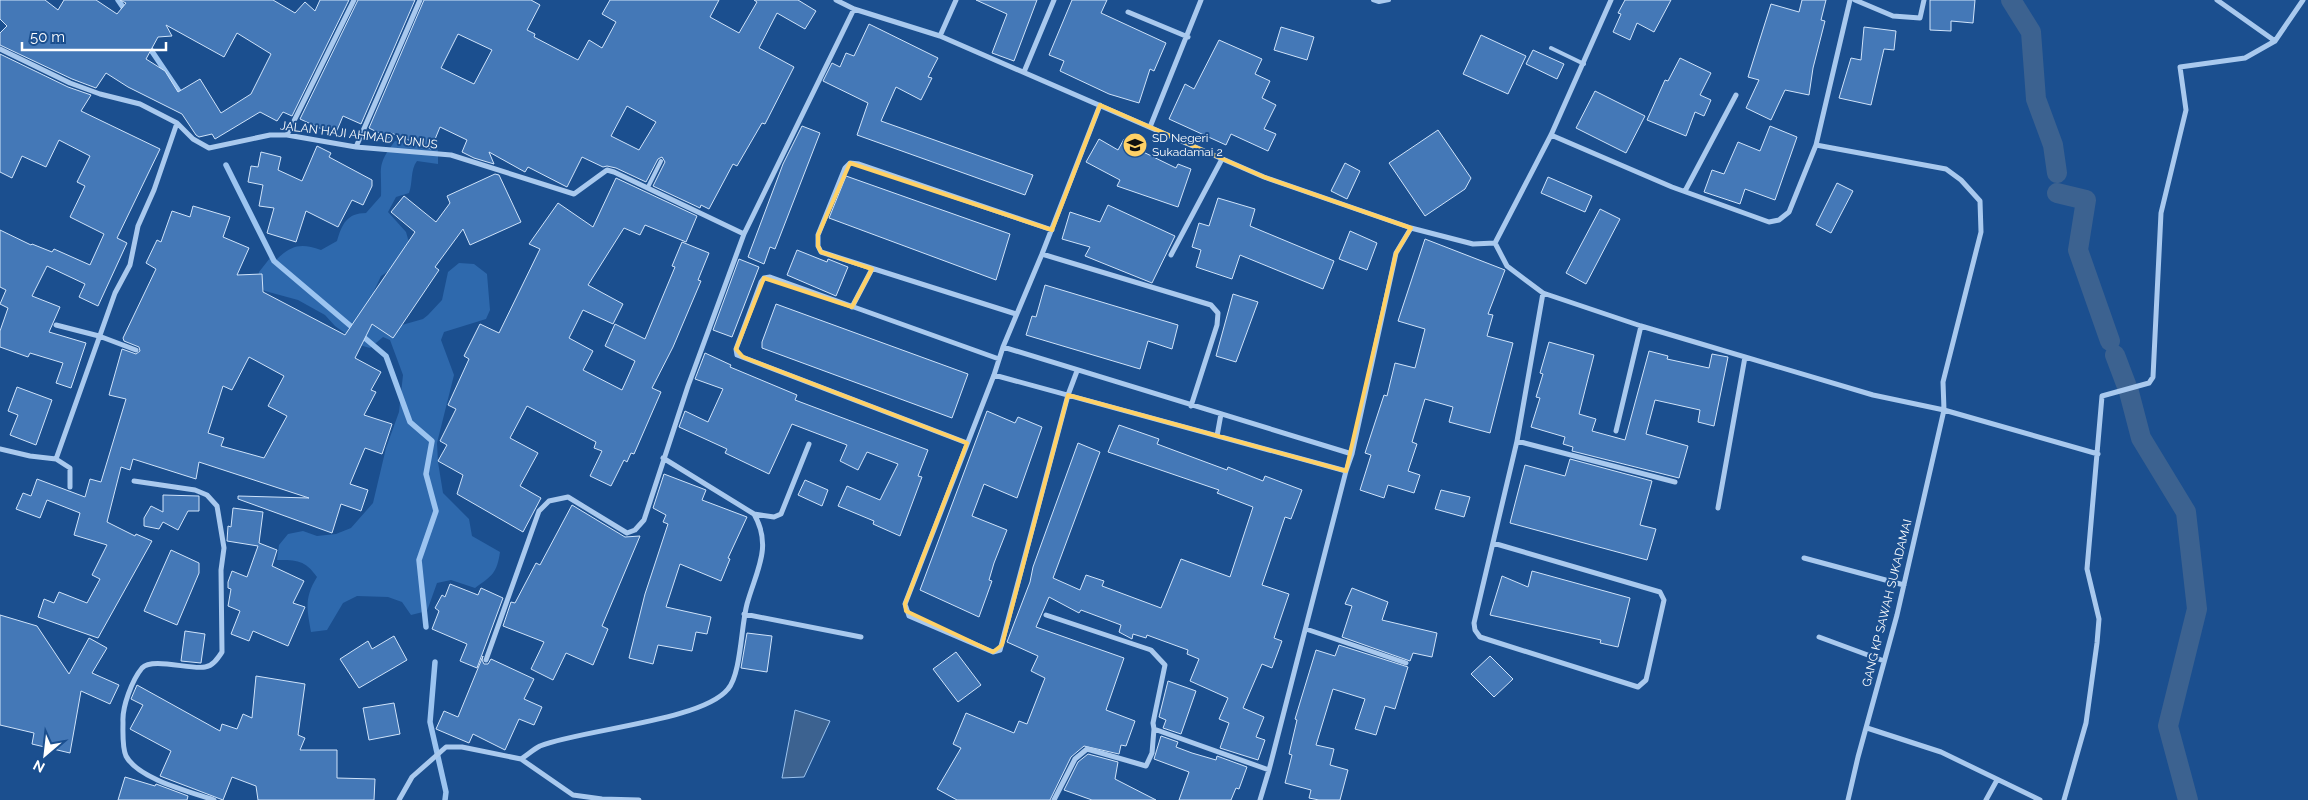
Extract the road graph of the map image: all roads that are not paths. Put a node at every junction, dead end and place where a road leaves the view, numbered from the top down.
1 (354, 0) edge
2 (420, 0) edge
3 (836, 0) edge
4 (956, 0) edge
5 (1054, 0) edge
6 (1202, 0) edge
7 (1373, 0) edge
8 (1389, 0) edge
9 (1611, 0) edge
10 (1850, 0) edge
11 (1855, 0) edge
12 (1924, 0) edge
13 (2217, 0) edge
14 (2303, 0) edge
15 (854, 10) junction
16 (1128, 12) dead end
17 (940, 36) junction
18 (1188, 37) junction
19 (2275, 41) junction
20 (1551, 48) dead end
21 (0, 49) edge
22 (1584, 64) junction
23 (1024, 72) junction
24 (1736, 95) dead end
25 (1100, 105) junction
26 (177, 123) junction
27 (1150, 127) junction
28 (287, 134) junction
29 (1551, 135) junction
30 (1816, 145) junction
31 (356, 146) junction
32 (1222, 159) junction
33 (661, 161) dead end
34 (648, 187) junction
35 (1685, 191) junction
36 (1411, 228) junction
37 (1052, 230) junction
38 (744, 234) junction
39 (1495, 242) junction
40 (1042, 254) junction
41 (1171, 255) dead end
42 (872, 270) junction
43 (1543, 293) junction
44 (852, 307) junction
45 (1016, 314) junction
46 (56, 325) dead end
47 (1641, 326) junction
48 (99, 336) junction
49 (1003, 347) junction
50 (136, 350) dead end
51 (1745, 357) junction
52 (999, 359) junction
53 (1077, 371) junction
54 (994, 375) junction
55 (1068, 395) junction
56 (1191, 406) junction
57 (1944, 410) junction
58 (1221, 414) junction
59 (1616, 431) dead end
60 (1217, 436) junction
61 (1517, 441) junction
62 (967, 443) junction
63 (809, 444) dead end
64 (0, 449) edge
65 (1352, 454) junction
66 (2098, 454) junction
67 (663, 458) junction
68 (56, 459) junction
69 (1346, 471) junction
70 (134, 481) dead end
71 (1675, 482) dead end
72 (70, 487) dead end
73 (1718, 508) dead end
74 (754, 514) junction
75 (1493, 543) junction
76 (1804, 558) dead end
77 (1904, 584) junction
78 (744, 614) junction
79 (1046, 615) dead end
80 (1306, 629) junction
81 (1819, 637) dead end
82 (861, 638) dead end
83 (486, 660) dead end
84 (1884, 661) junction
85 (1406, 663) dead end
86 (1154, 728) junction
87 (1867, 728) junction
88 (521, 759) junction
89 (1269, 770) junction
90 (1997, 780) junction
91 (214, 800) edge
92 (399, 800) edge
93 (639, 800) edge
94 (1054, 800) edge
95 (1261, 800) edge
96 (1848, 800) edge
97 (1986, 800) edge
98 (2040, 800) edge
99 (2064, 800) edge

1 - 28 street
2 - 31 street
3 - 15 street
4 - 17 street
5 - 23 street
6 - 18 street
7 - 8 lane
9 - 22 street
10 - 30 street
11 - 12 street
13 - 19 street
14 - 19 street
15 - 17 street
15 - 38 street
16 - 18 street
17 - 23 street
18 - 27 street
19 - 66 street
20 - 22 lane
21 - 26 street, JALAN HAJI AHMAD YUNUS
22 - 29 street
23 - 25 street
24 - 35 street
25 - 27 street
25 - 37 street
26 - 28 street, JALAN HAJI AHMAD YUNUS
26 - 48 street
27 - 32 street
28 - 31 street, JALAN HAJI AHMAD YUNUS
29 - 35 street
29 - 39 street
30 - 35 street
30 - 57 street, GANG KP SAWAH SUKADAMAI
31 - 34 street, JALAN HAJI AHMAD YUNUS
32 - 36 street
32 - 41 street
33 - 34 lane
34 - 38 street, JALAN HAJI AHMAD YUNUS
36 - 39 street
36 - 65 street
37 - 40 street
37 - 42 street
38 - 67 street
39 - 43 street
40 - 45 street
40 - 56 street
42 - 44 street
42 - 45 street
43 - 47 street
43 - 61 street
44 - 52 street
44 - 62 street
45 - 49 street
46 - 48 street
47 - 51 street
47 - 59 street
48 - 50 street
48 - 68 street
49 - 52 street
49 - 53 street
51 - 57 street
51 - 73 street
52 - 54 street
53 - 55 street
53 - 56 street
54 - 55 street
54 - 62 street
55 - 60 street
55 - 62 street
56 - 58 street
57 - 66 street
57 - 77 street, GANG KP SAWAH SUKADAMAI
58 - 60 street
58 - 65 street
60 - 69 street
61 - 71 street
61 - 75 street
63 - 74 street
64 - 68 street
65 - 69 street
66 - 99 street
67 - 74 street
67 - 83 street
68 - 72 street
69 - 80 street
70 - 91 street
74 - 78 street
75 - 75 street
76 - 77 street
77 - 84 street, GANG KP SAWAH SUKADAMAI
78 - 82 street
78 - 88 street
79 - 86 street
80 - 85 street
80 - 89 street
81 - 84 street
84 - 87 street, GANG KP SAWAH SUKADAMAI
86 - 89 street
86 - 94 street
87 - 90 street
87 - 96 street, GANG KP SAWAH SUKADAMAI
88 - 92 street
88 - 93 street
89 - 95 street
90 - 97 street
90 - 98 street

